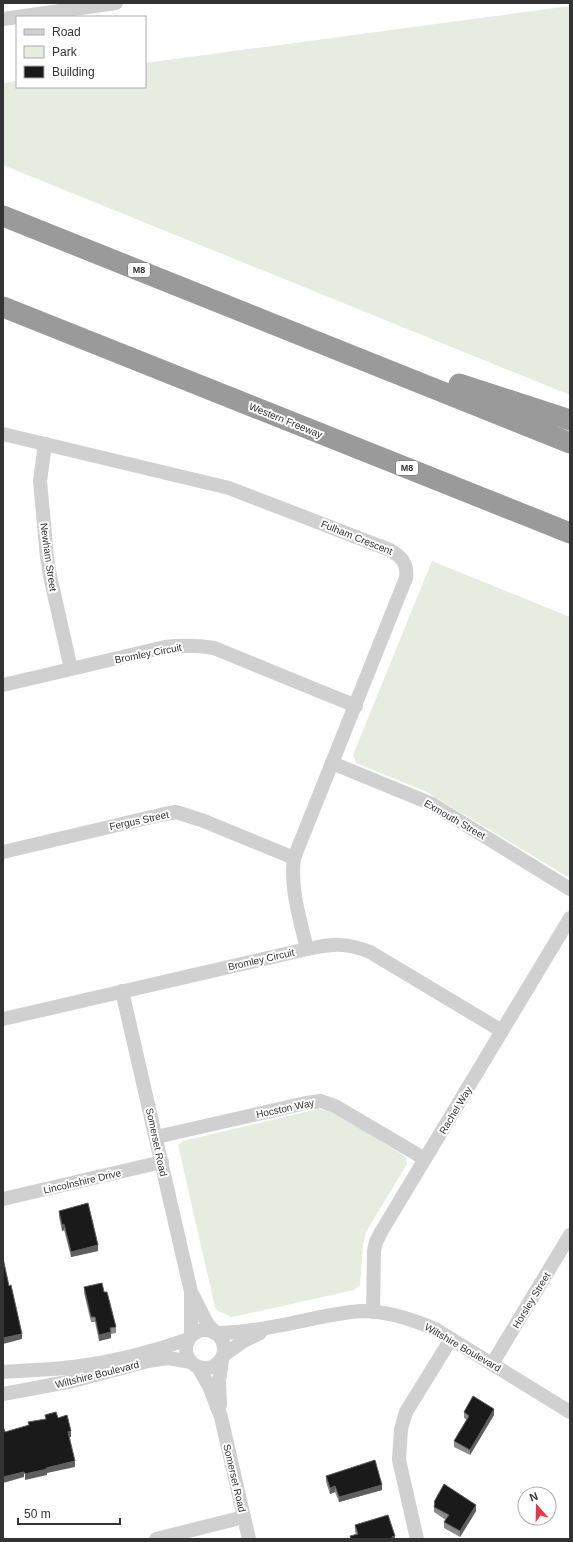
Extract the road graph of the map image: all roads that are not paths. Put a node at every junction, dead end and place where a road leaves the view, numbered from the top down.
1 (116, 3) edge
2 (24, 16) edge
3 (16, 17) edge
4 (3, 19) edge
5 (3, 216) edge
6 (3, 307) edge
7 (276, 324) junction
8 (570, 420) edge
9 (3, 434) edge
10 (570, 443) edge
11 (45, 444) junction
12 (570, 534) edge
13 (71, 669) junction
14 (3, 685) edge
15 (356, 706) junction
16 (332, 763) junction
17 (3, 852) edge
18 (294, 858) junction
19 (570, 889) edge
20 (570, 918) edge
21 (307, 948) junction
22 (122, 992) junction
23 (3, 1019) edge
24 (502, 1031) junction
25 (156, 1137) junction
26 (425, 1159) junction
27 (162, 1162) junction
28 (3, 1199) edge
29 (570, 1235) edge
30 (192, 1292) junction
31 (373, 1312) junction
32 (276, 1327) junction
33 (215, 1332) junction
34 (190, 1337) junction
35 (451, 1339) junction
36 (223, 1357) junction
37 (194, 1364) junction
38 (492, 1364) junction
39 (3, 1372) edge
40 (3, 1394) edge
41 (570, 1412) edge
42 (221, 1417) junction
43 (244, 1517) junction
44 (156, 1539) edge
45 (249, 1539) edge
46 (417, 1539) edge

1 - 2 street
3 - 4 street
5 - 7 highway, M8
6 - 12 highway, Western Freeway / M8
7 - 8 highway
7 - 10 highway, M8
9 - 11 street, Fulham Crescent
11 - 13 street, Newham Street
11 - 15 street, Fulham Crescent
13 - 14 street, Bromley Circuit
13 - 15 street, Bromley Circuit
15 - 16 street, Fulham Crescent
16 - 18 street, Fulham Crescent
16 - 19 street, Exmouth Street
17 - 18 street, Fergus Street
18 - 21 street, Fulham Crescent
20 - 24 street, Rachel Way
21 - 22 street, Bromley Circuit
21 - 24 street, Bromley Circuit
22 - 23 street, Bromley Circuit
22 - 25 street, Somerset Road
24 - 26 street, Rachel Way
25 - 26 street, Hocston Way
25 - 27 street, Somerset Road
26 - 31 street, Rachel Way
27 - 28 street, Lincolnshire Drive
27 - 30 street, Somerset Road
29 - 38 street, Horsley Street
30 - 33 street, Somerset Road
30 - 34 street, Somerset Road
31 - 32 street, Wiltshire Boulevard
31 - 35 street, Wiltshire Boulevard
32 - 33 street, Wiltshire Boulevard
32 - 36 street, Wiltshire Boulevard
33 - 34 street
33 - 36 street
34 - 37 street
34 - 39 street, Wiltshire Boulevard
35 - 38 street, Wiltshire Boulevard
35 - 46 street
36 - 37 street
36 - 42 street, Somerset Road
37 - 40 street, Wiltshire Boulevard
37 - 42 street, Somerset Road
38 - 41 street, Wiltshire Boulevard
42 - 43 street, Somerset Road
43 - 44 street
43 - 45 street, Somerset Road

